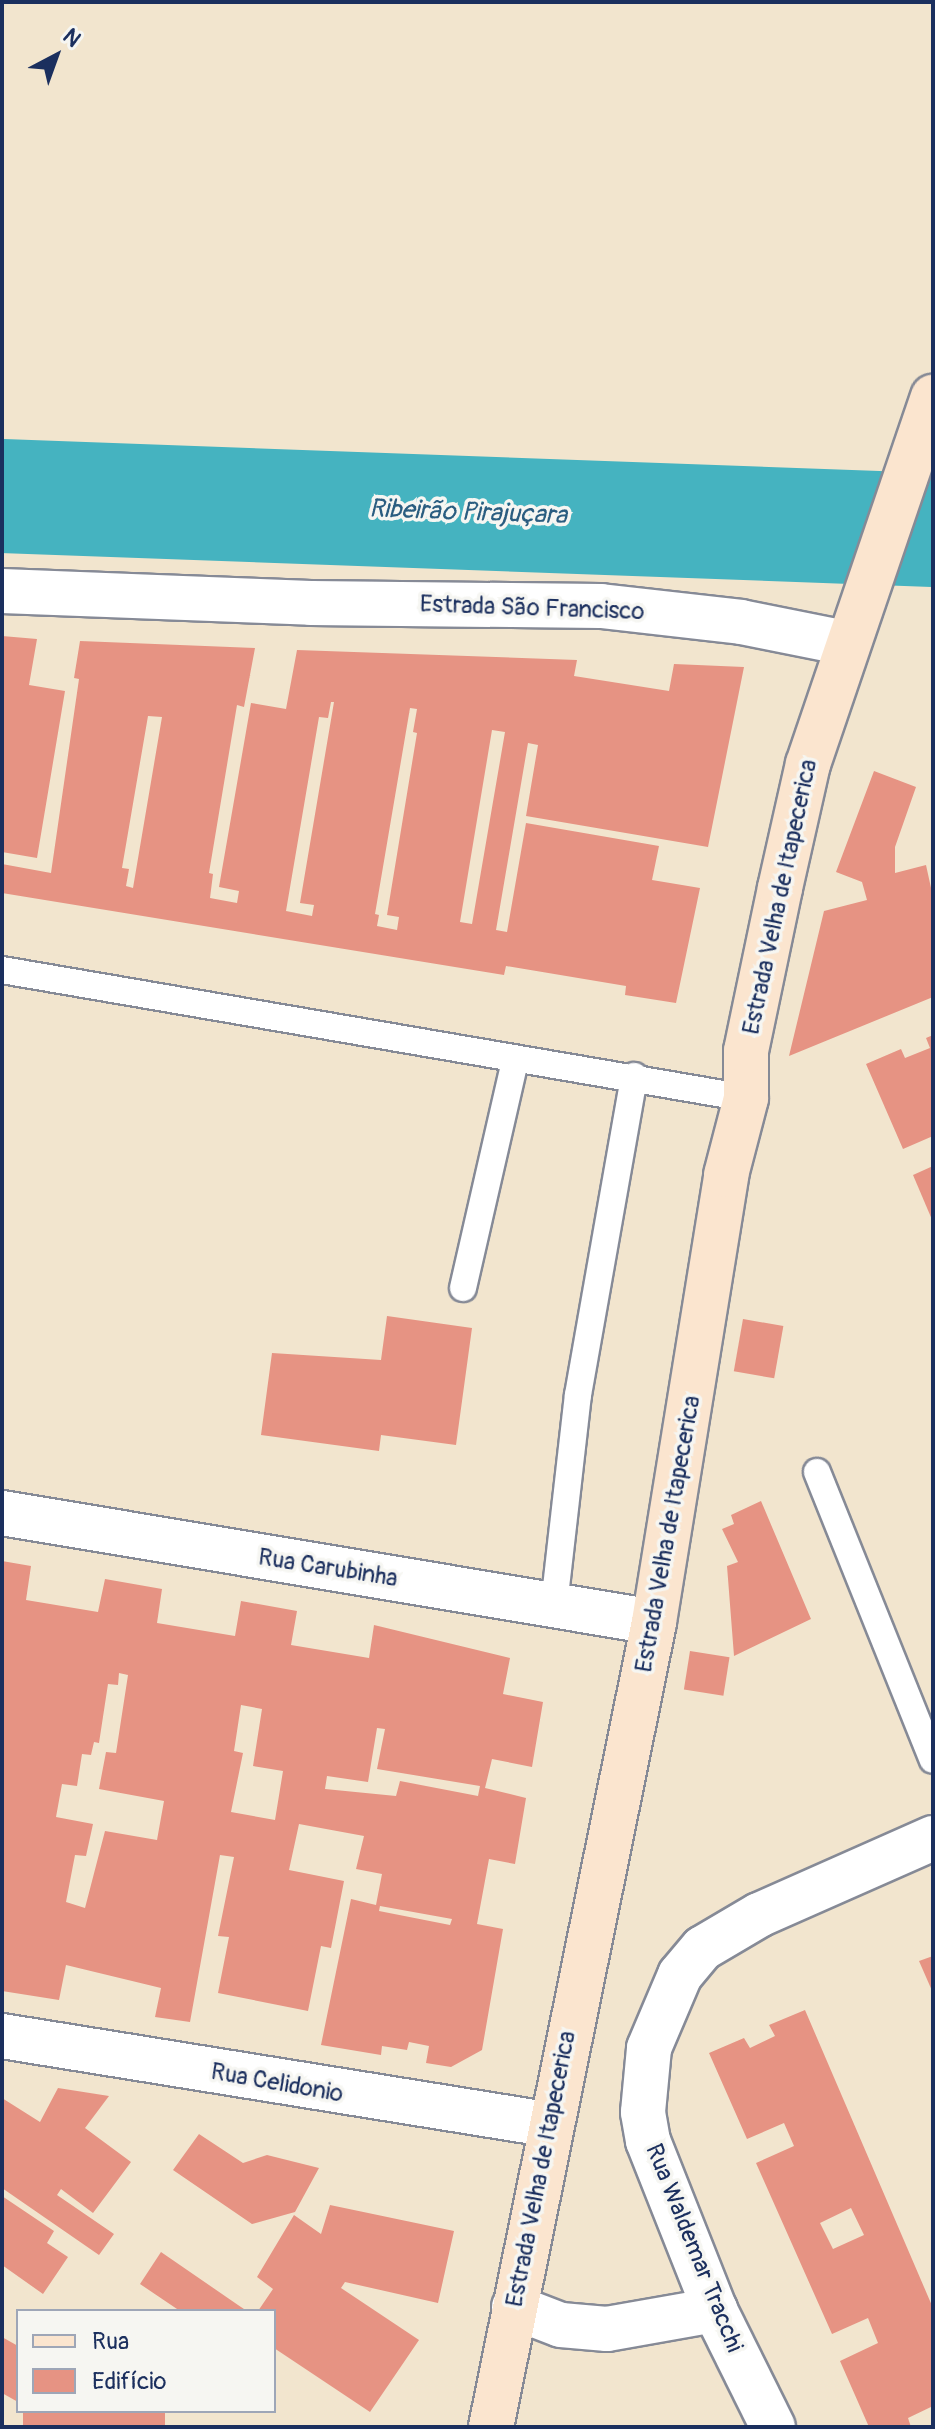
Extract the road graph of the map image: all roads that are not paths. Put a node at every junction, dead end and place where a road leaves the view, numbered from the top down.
1 (933, 397) edge
2 (2, 591) edge
3 (846, 643) junction
4 (2, 970) edge
5 (515, 1061) junction
6 (634, 1076) junction
7 (746, 1098) junction
8 (463, 1288) dead end
9 (817, 1472) dead end
10 (2, 1513) edge
11 (554, 1605) junction
12 (654, 1622) junction
13 (933, 1760) edge
14 (933, 1838) edge
15 (2, 2036) edge
16 (552, 2125) junction
17 (514, 2307) junction
18 (715, 2310) junction
19 (491, 2427) edge
20 (773, 2427) edge

1 - 3 main road
2 - 3 street, Estrada São Francisco
3 - 7 main road, Estrada Velha de Itapecerica
4 - 5 lane
5 - 6 lane
5 - 8 lane
6 - 7 lane
6 - 11 lane
7 - 12 main road, Estrada Velha de Itapecerica
9 - 13 lane
10 - 11 street, Rua Carubinha
11 - 12 street, Rua Carubinha
12 - 16 main road, Estrada Velha de Itapecerica
14 - 18 street, Rua Waldemar Tracchi
15 - 16 street, Rua Celidonio
16 - 17 main road, Estrada Velha de Itapecerica
17 - 18 street
17 - 19 main road, Estrada Velha de Itapecerica
18 - 20 street, Rua Waldemar Tracchi

